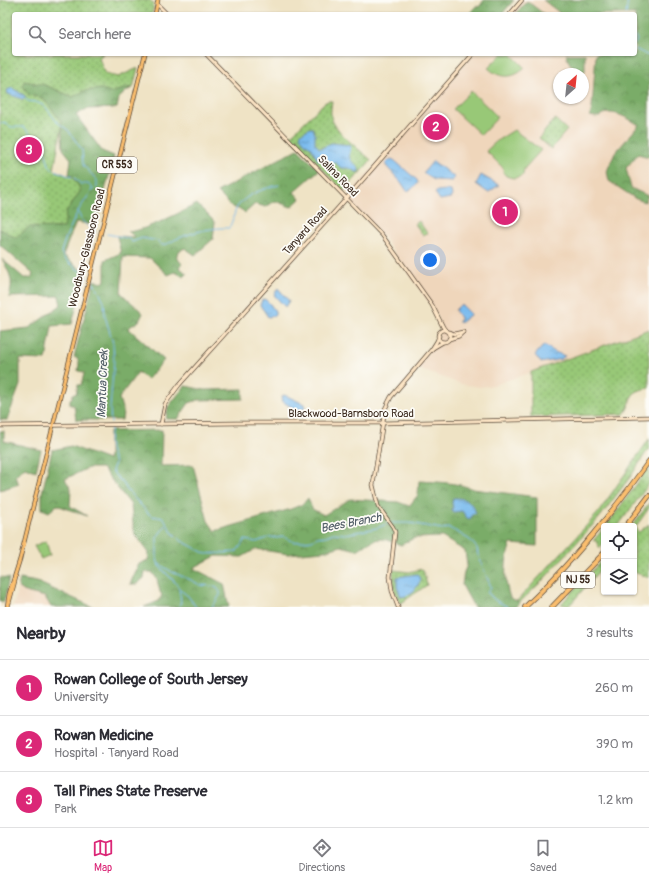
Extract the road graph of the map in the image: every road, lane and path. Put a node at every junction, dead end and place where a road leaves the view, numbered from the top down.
1 (158, 0) edge
2 (522, 0) edge
3 (157, 4) junction
4 (155, 12) edge
5 (165, 12) edge
6 (512, 12) edge
7 (144, 56) edge
8 (208, 56) edge
9 (471, 56) edge
10 (346, 198) junction
11 (440, 322) junction
12 (448, 331) junction
13 (439, 334) junction
14 (449, 340) junction
15 (443, 342) junction
16 (432, 349) junction
17 (649, 417) edge
18 (382, 423) junction
19 (161, 424) junction
20 (0, 426) edge
21 (52, 426) junction
22 (649, 461) edge
23 (649, 496) edge
24 (628, 523) edge
25 (601, 556) edge
26 (8, 607) edge
27 (398, 607) edge
28 (525, 607) edge
29 (552, 607) edge

1 - 3 main road
2 - 6 street
3 - 4 main road
3 - 5 street
7 - 21 main road, Woodbury-Glassboro Road / CR 553
8 - 10 street, Salina Road
9 - 10 street, Tanyard Road
10 - 11 street, Salina Road
10 - 19 street, Tanyard Road
11 - 12 street
11 - 13 street
12 - 13 street
12 - 14 street
12 - 14 street
13 - 15 street
13 - 16 street
14 - 15 street
15 - 16 street
16 - 18 street
17 - 18 street, Blackwood-Barnsboro Road
18 - 19 street, Blackwood-Barnsboro Road
18 - 27 street
19 - 21 street, Blackwood-Barnsboro Road
20 - 21 street, Blackwood-Barnsboro Road
21 - 26 main road, CR 553
22 - 28 highway, NJ 55
23 - 24 highway
25 - 29 highway, NJ 55

